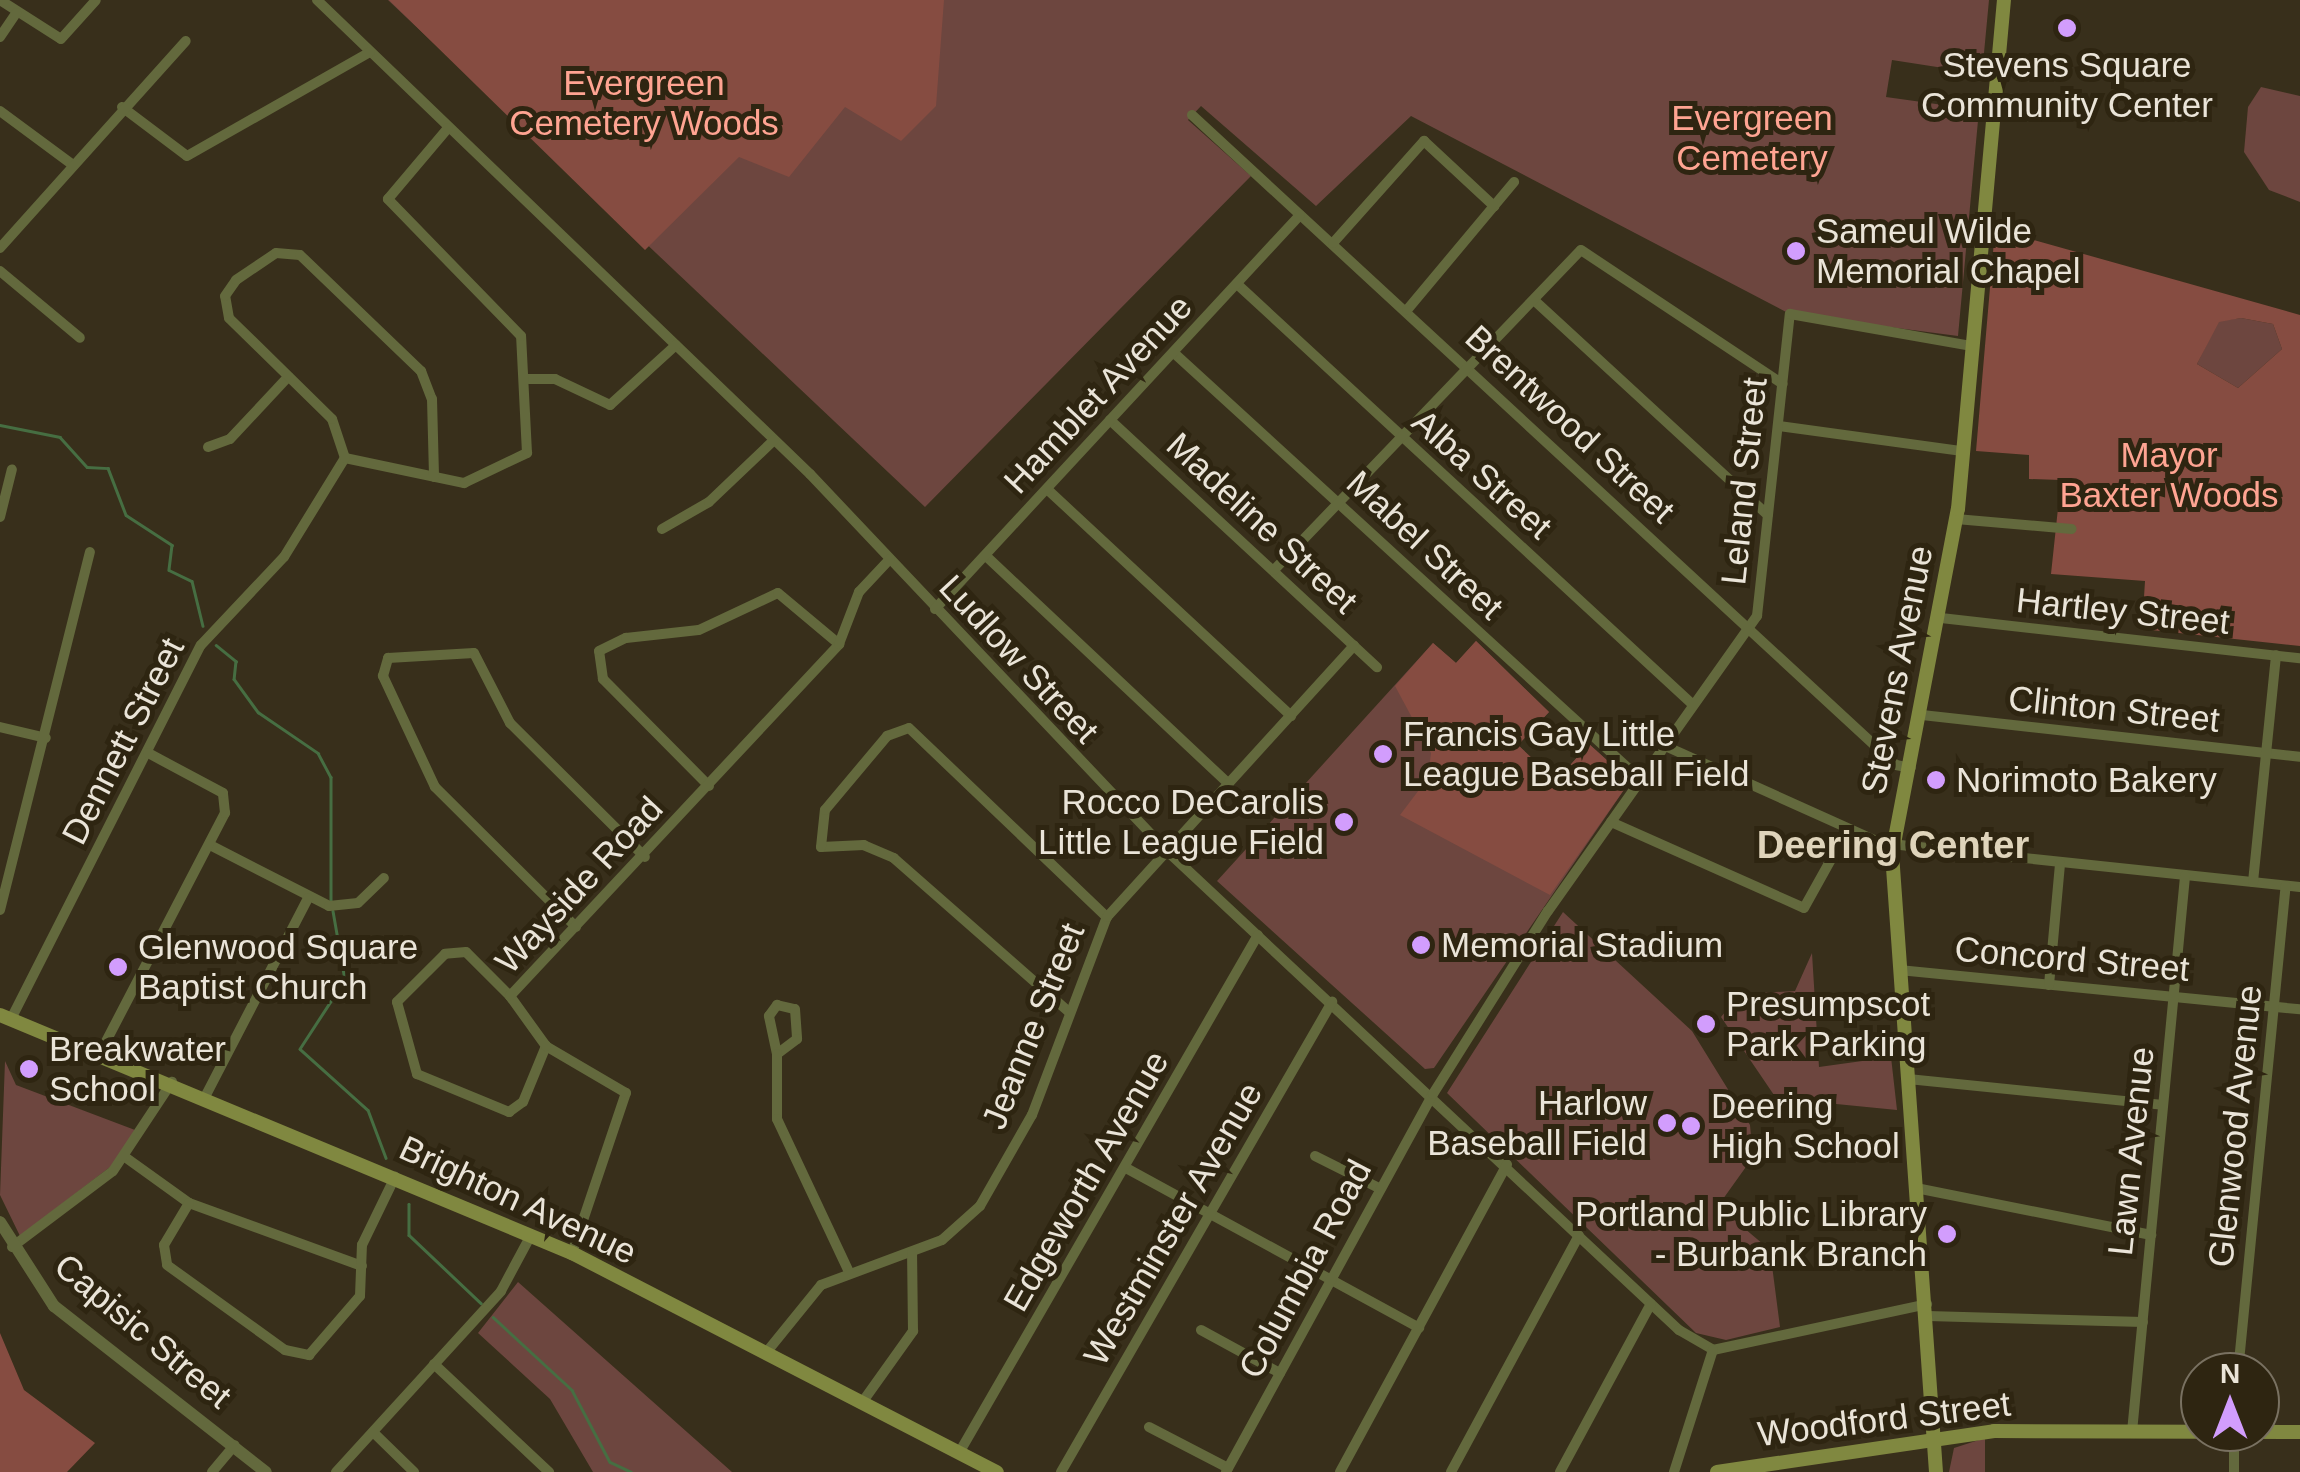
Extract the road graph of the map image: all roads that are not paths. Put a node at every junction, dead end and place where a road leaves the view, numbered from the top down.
1 (0, 0) edge
2 (96, 0) edge
3 (317, 0) edge
4 (2004, 0) edge
5 (16, 13) junction
6 (0, 37) edge
7 (186, 41) dead end
8 (370, 52) junction
9 (122, 108) junction
10 (0, 111) edge
11 (1192, 114) dead end
12 (448, 128) junction
13 (73, 165) junction
14 (1514, 182) dead end
15 (1494, 206) junction
16 (1300, 214) junction
17 (1333, 243) junction
18 (0, 248) edge
19 (0, 270) edge
20 (1237, 284) junction
21 (1535, 302) junction
22 (1407, 310) junction
23 (80, 338) dead end
24 (676, 345) junction
25 (1972, 346) junction
26 (1174, 353) junction
27 (1473, 372) junction
28 (288, 377) junction
29 (527, 379) junction
30 (1782, 384) junction
31 (1110, 420) junction
32 (1779, 426) junction
33 (1403, 438) junction
34 (774, 440) junction
35 (208, 447) dead end
36 (1962, 452) junction
37 (345, 458) junction
38 (12, 468) dead end
39 (434, 477) junction
40 (1048, 490) junction
41 (1340, 505) junction
42 (1768, 514) junction
43 (0, 518) edge
44 (1956, 518) junction
45 (662, 529) dead end
46 (2072, 529) dead end
47 (90, 552) dead end
48 (986, 556) junction
49 (890, 559) junction
50 (1274, 570) junction
51 (935, 609) junction
52 (1941, 618) junction
53 (1749, 625) junction
54 (839, 644) junction
55 (1354, 646) junction
56 (2276, 655) junction
57 (2300, 658) edge
58 (1377, 666) dead end
59 (1692, 703) junction
60 (1922, 715) junction
61 (1291, 716) junction
62 (0, 727) edge
63 (46, 738) junction
64 (1663, 745) junction
65 (148, 753) junction
66 (2268, 753) junction
67 (2300, 756) edge
68 (1911, 768) junction
69 (1639, 778) junction
70 (1228, 784) junction
71 (709, 786) junction
72 (1611, 822) junction
73 (1848, 830) junction
74 (1893, 845) junction
75 (210, 846) junction
76 (1166, 850) junction
77 (645, 857) junction
78 (2060, 863) junction
79 (2185, 876) junction
80 (384, 878) dead end
81 (2254, 882) junction
82 (2286, 886) junction
83 (2300, 887) edge
84 (308, 898) junction
85 (0, 910) edge
86 (1107, 917) junction
87 (576, 928) junction
88 (1258, 935) junction
89 (1899, 970) junction
90 (2048, 985) junction
91 (510, 996) junction
92 (2173, 996) junction
93 (1332, 1002) junction
94 (2275, 1006) junction
95 (2300, 1009) edge
96 (1068, 1012) junction
97 (5, 1017) edge
98 (546, 1046) junction
99 (100, 1053) junction
100 (776, 1054) junction
101 (1908, 1079) junction
102 (173, 1082) junction
103 (1433, 1094) junction
104 (206, 1095) junction
105 (2163, 1105) junction
106 (1315, 1156) dead end
107 (125, 1157) junction
108 (1507, 1164) junction
109 (1126, 1168) junction
110 (396, 1176) junction
111 (1379, 1188) junction
112 (1916, 1188) junction
113 (189, 1204) junction
114 (1212, 1214) junction
115 (0, 1222) edge
116 (1579, 1234) junction
117 (531, 1235) junction
118 (2151, 1235) junction
119 (12, 1247) junction
120 (912, 1252) junction
121 (572, 1253) junction
122 (362, 1266) junction
123 (848, 1270) junction
124 (1328, 1279) junction
125 (1652, 1304) junction
126 (1927, 1310) junction
127 (2142, 1322) junction
128 (1419, 1328) junction
129 (1201, 1330) dead end
130 (1713, 1350) junction
131 (2240, 1352) edge
132 (765, 1354) junction
133 (434, 1364) junction
134 (1280, 1373) junction
135 (862, 1404) junction
136 (1149, 1426) dead end
137 (2132, 1432) junction
138 (2180, 1432) edge
139 (374, 1434) junction
140 (1937, 1437) junction
141 (234, 1445) junction
142 (959, 1452) junction
143 (1784, 1467) edge
144 (1227, 1470) edge
145 (548, 1471) edge
146 (212, 1472) edge
147 (266, 1472) edge
148 (336, 1472) edge
149 (414, 1472) edge
150 (997, 1472) edge
151 (1062, 1472) edge
152 (1340, 1472) edge
153 (1451, 1472) edge
154 (1560, 1472) edge
155 (1674, 1472) edge
156 (1717, 1472) edge
157 (1936, 1472) edge

1 - 5 street
2 - 5 street
3 - 8 street, Ludlow Street
4 - 25 main road, Stevens Avenue
5 - 6 street
7 - 9 street
8 - 9 street
8 - 12 street, Ludlow Street
9 - 13 street
10 - 13 street
11 - 16 street, Brentwood Street
12 - 24 street, Ludlow Street
12 - 29 street
13 - 18 street
14 - 15 street
15 - 17 street
15 - 22 street
16 - 17 street, Brentwood Street
16 - 20 street, Hamblet Avenue
17 - 22 street, Brentwood Street
19 - 23 street
20 - 26 street, Hamblet Avenue
20 - 33 street, Alba Street
21 - 27 street
21 - 30 street
21 - 42 street
22 - 27 street, Brentwood Street
24 - 29 street
24 - 34 street, Ludlow Street
25 - 30 street, Leland Street
25 - 36 main road, Stevens Avenue
26 - 31 street, Hamblet Avenue
26 - 41 street, Mabel Street
27 - 33 street
27 - 53 street, Brentwood Street
28 - 35 street
28 - 37 street
28 - 39 street
29 - 39 street
30 - 32 street, Leland Street
31 - 40 street, Hamblet Avenue
31 - 50 street, Madeline Street
32 - 36 street
32 - 42 street, Leland Street
33 - 41 street
33 - 59 street, Alba Street
34 - 45 street
34 - 49 street, Ludlow Street
36 - 44 main road, Stevens Avenue
37 - 39 street
37 - 65 street, Dennett Street
38 - 43 street
40 - 48 street, Hamblet Avenue
40 - 61 street
41 - 50 street
41 - 69 street, Mabel Street
42 - 53 street, Leland Street
44 - 46 street
44 - 52 main road, Stevens Avenue
47 - 63 street
48 - 51 street, Hamblet Avenue
48 - 70 street
49 - 51 street, Ludlow Street
49 - 54 street, Wayside Road
50 - 55 street, Madeline Street
51 - 76 street, Ludlow Street
52 - 56 street, Hartley Street
52 - 60 main road, Stevens Avenue
53 - 59 street, Leland Street
53 - 68 street, Brentwood Street
54 - 71 street, Wayside Road
54 - 71 street
55 - 58 street, Madeline Street
55 - 61 street, Jeanne Street
56 - 57 street, Hartley Street
56 - 66 street
59 - 64 street, Leland Street
60 - 66 street, Clinton Street
60 - 68 main road, Stevens Avenue
61 - 70 street, Jeanne Street
62 - 63 street
63 - 85 street
64 - 69 street, Leland Street
64 - 73 street
65 - 75 street
65 - 97 street, Dennett Street
66 - 67 street, Clinton Street
66 - 81 street
68 - 74 main road, Stevens Avenue
69 - 72 street, Leland Street
70 - 76 street, Jeanne Street
71 - 77 street, Wayside Road
72 - 73 street
72 - 103 street, Leland Street
73 - 74 street
74 - 78 street
74 - 89 main road, Stevens Avenue
75 - 84 street
75 - 99 street
76 - 86 street, Jeanne Street
76 - 88 street, Ludlow Street
77 - 87 street, Wayside Road
77 - 87 street
78 - 79 street
78 - 90 street
79 - 81 street
79 - 92 street, Lawn Avenue
80 - 84 street
81 - 82 street
82 - 83 street
82 - 94 street, Glenwood Avenue
84 - 104 street
86 - 96 street, Jeanne Street
86 - 96 street
87 - 91 street, Wayside Road
88 - 93 street, Ludlow Street
88 - 109 street, Edgeworth Avenue
89 - 90 street, Concord Street
89 - 101 main road, Stevens Avenue
90 - 92 street, Concord Street
91 - 98 street, Wayside Road
91 - 98 street
92 - 94 street, Concord Street
92 - 105 street, Lawn Avenue
93 - 103 street, Ludlow Street
93 - 114 street, Westminster Avenue
94 - 95 street, Concord Street
94 - 131 street, Glenwood Avenue
96 - 120 street, Jeanne Street
97 - 99 main road, Brighton Avenue
98 - 121 street, Wayside Road
99 - 102 main road, Brighton Avenue
100 - 100 street
100 - 123 street
101 - 105 street
101 - 112 main road, Stevens Avenue
102 - 104 main road, Brighton Avenue
102 - 107 street
103 - 108 street, Ludlow Street
103 - 111 street, Columbia Road
104 - 110 main road, Brighton Avenue
105 - 118 street, Lawn Avenue
106 - 111 street
107 - 113 street
107 - 119 street
108 - 116 street, Ludlow Street
108 - 128 street
109 - 114 street
109 - 142 street, Edgeworth Avenue
110 - 117 main road, Brighton Avenue
110 - 122 street
111 - 124 street, Columbia Road
112 - 118 street
112 - 126 main road, Stevens Avenue
113 - 122 street
113 - 122 street
114 - 124 street
114 - 151 street, Westminster Avenue
115 - 119 street, Capisic Street
116 - 125 street, Ludlow Street
116 - 153 street
117 - 121 main road, Brighton Avenue
117 - 133 street
118 - 127 street, Lawn Avenue
119 - 141 street, Capisic Street
120 - 123 street, Jeanne Street
120 - 135 street
121 - 132 main road, Brighton Avenue
123 - 132 street, Jeanne Street
124 - 128 street
124 - 134 street, Columbia Road
125 - 130 street, Ludlow Street
125 - 154 street
126 - 127 street
126 - 130 street
126 - 140 main road, Stevens Avenue
127 - 137 street, Lawn Avenue
128 - 152 street
129 - 134 street
130 - 155 street
132 - 135 main road, Brighton Avenue
133 - 139 street
133 - 145 street
134 - 144 street, Columbia Road
135 - 142 main road, Brighton Avenue
136 - 144 street
137 - 138 main road, Woodford Street
137 - 140 main road, Woodford Street
139 - 148 street
139 - 149 street
140 - 143 main road, Woodford Street
140 - 157 main road, Stevens Avenue
141 - 146 street
141 - 147 street, Capisic Street
142 - 150 main road, Brighton Avenue
143 - 156 main road, Woodford Street

